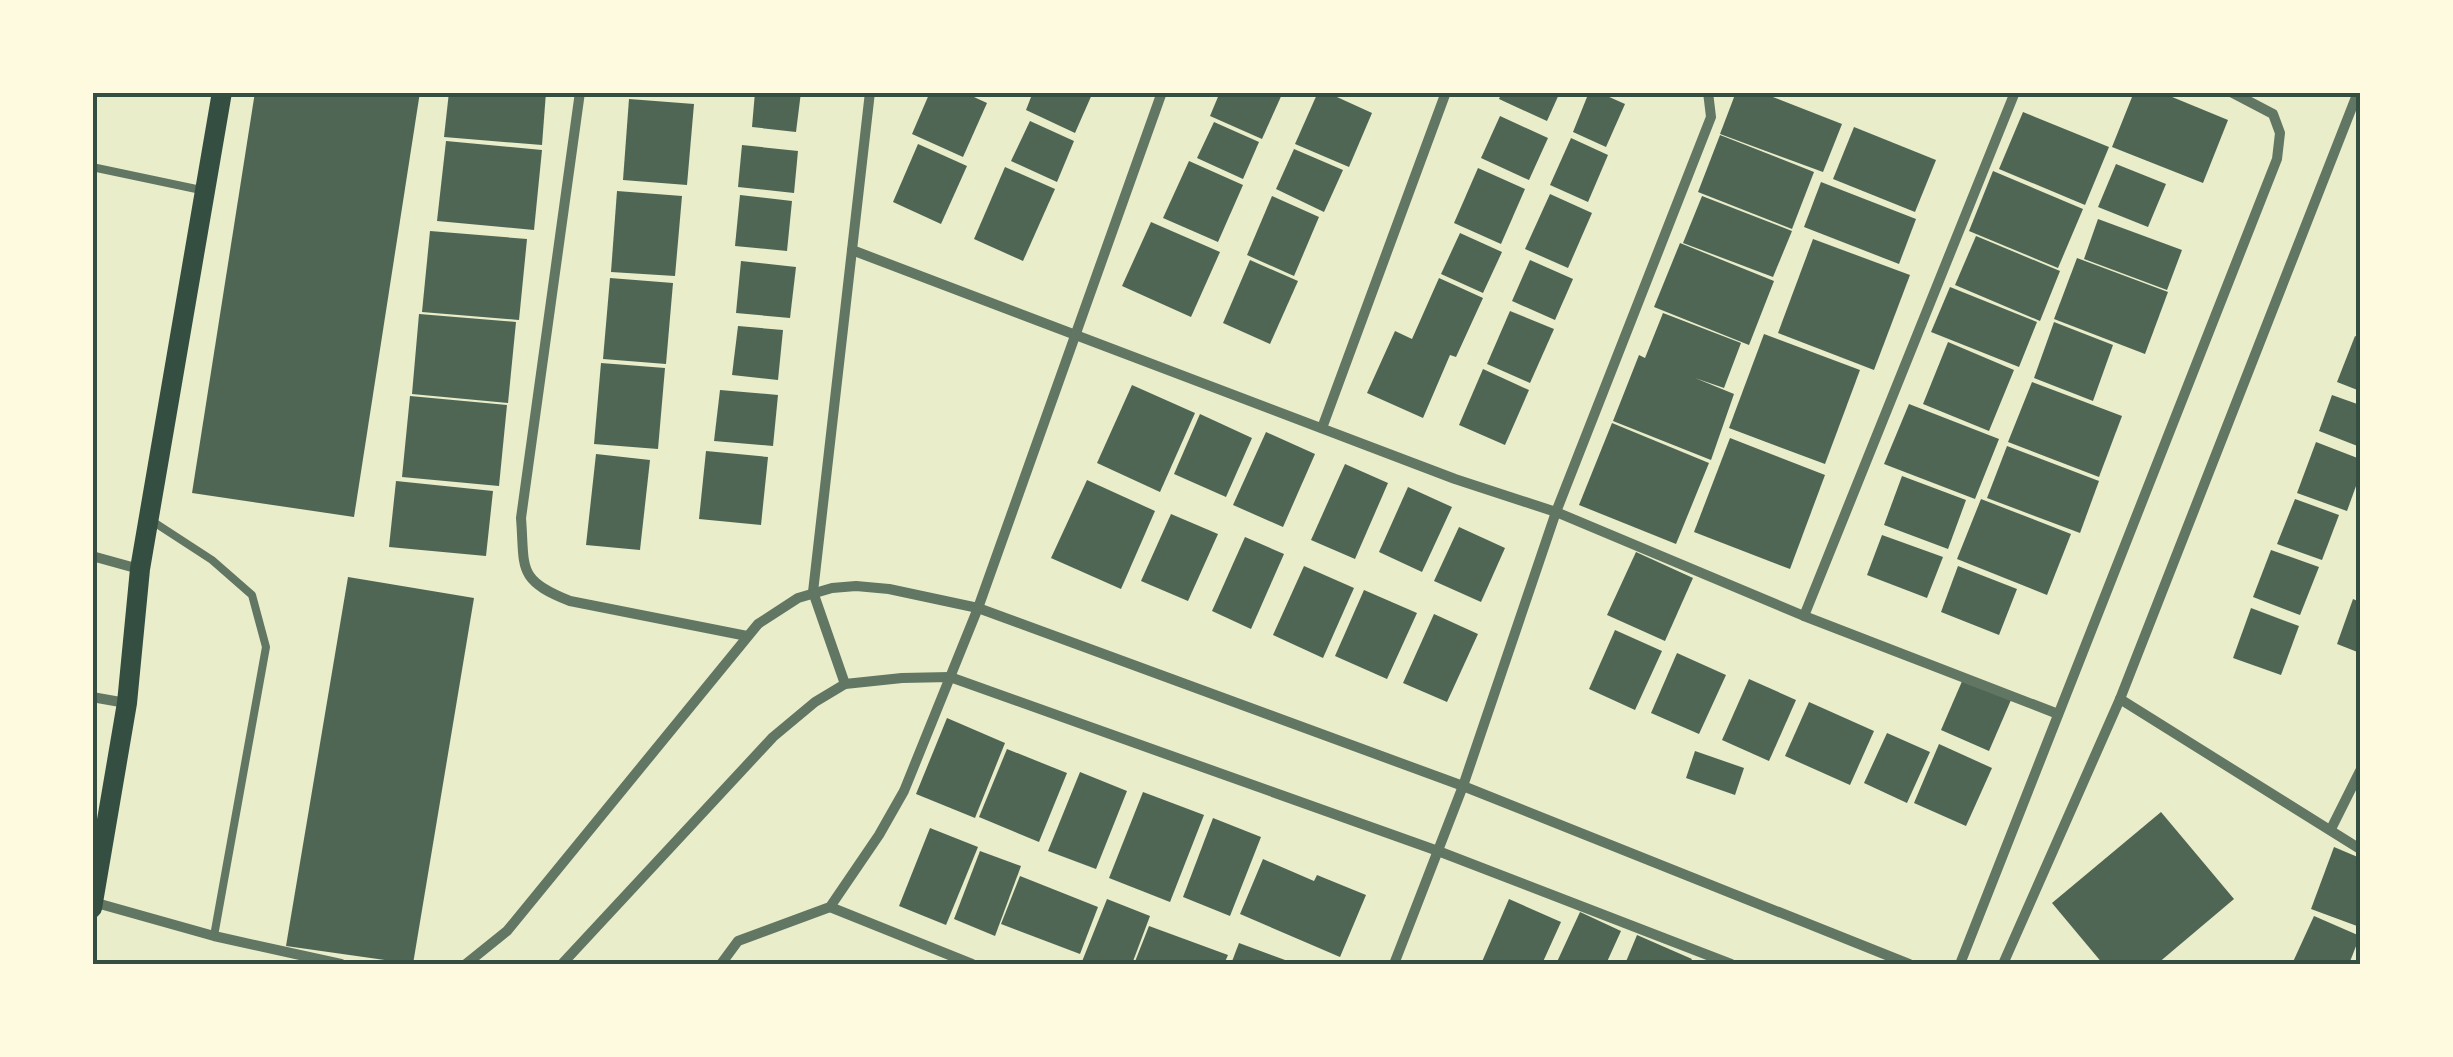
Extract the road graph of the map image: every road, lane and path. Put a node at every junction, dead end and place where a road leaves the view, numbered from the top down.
1 (222, 92) edge
2 (580, 92) edge
3 (870, 92) edge
4 (1162, 92) edge
5 (1446, 92) edge
6 (1708, 92) edge
7 (2015, 92) edge
8 (2231, 92) edge
9 (2358, 92) edge
10 (92, 168) edge
11 (205, 192) junction
12 (852, 250) junction
13 (1075, 332) junction
14 (1322, 428) junction
15 (1556, 512) junction
16 (149, 519) junction
17 (92, 556) edge
18 (140, 570) junction
19 (813, 592) junction
20 (978, 608) junction
21 (1804, 616) junction
22 (746, 636) junction
23 (950, 677) junction
24 (844, 684) junction
25 (92, 696) edge
26 (2120, 699) junction
27 (127, 703) junction
28 (2058, 714) junction
29 (2360, 771) edge
30 (1463, 786) junction
31 (2331, 829) junction
32 (2360, 849) edge
33 (1438, 851) junction
34 (93, 905) edge
35 (830, 907) junction
36 (214, 936) junction
37 (475, 962) edge
38 (341, 964) edge
39 (562, 964) edge
40 (721, 964) edge
41 (972, 964) edge
42 (1394, 964) edge
43 (1730, 964) edge
44 (1909, 964) edge
45 (1960, 964) edge
46 (2003, 964) edge

1 - 11 main road
2 - 22 street
3 - 12 street
4 - 13 street
5 - 14 street
6 - 15 street
7 - 21 street
8 - 28 street
9 - 26 street
10 - 11 lane
11 - 16 main road
12 - 13 street
12 - 19 street
13 - 14 street
13 - 20 street
14 - 15 street
15 - 21 street
15 - 30 street
16 - 18 main road
16 - 36 lane
17 - 18 street
18 - 27 main road
19 - 20 street
19 - 22 street
19 - 24 street
20 - 23 street
20 - 30 street
21 - 28 street
22 - 37 street
23 - 24 street
23 - 33 street
23 - 35 street
24 - 39 street
25 - 27 street
26 - 31 street
26 - 46 street
27 - 34 main road
28 - 45 street
29 - 31 street
30 - 33 street
30 - 44 street
31 - 32 street
33 - 42 street
33 - 43 street
34 - 36 street
35 - 40 street
35 - 41 street
36 - 38 street

